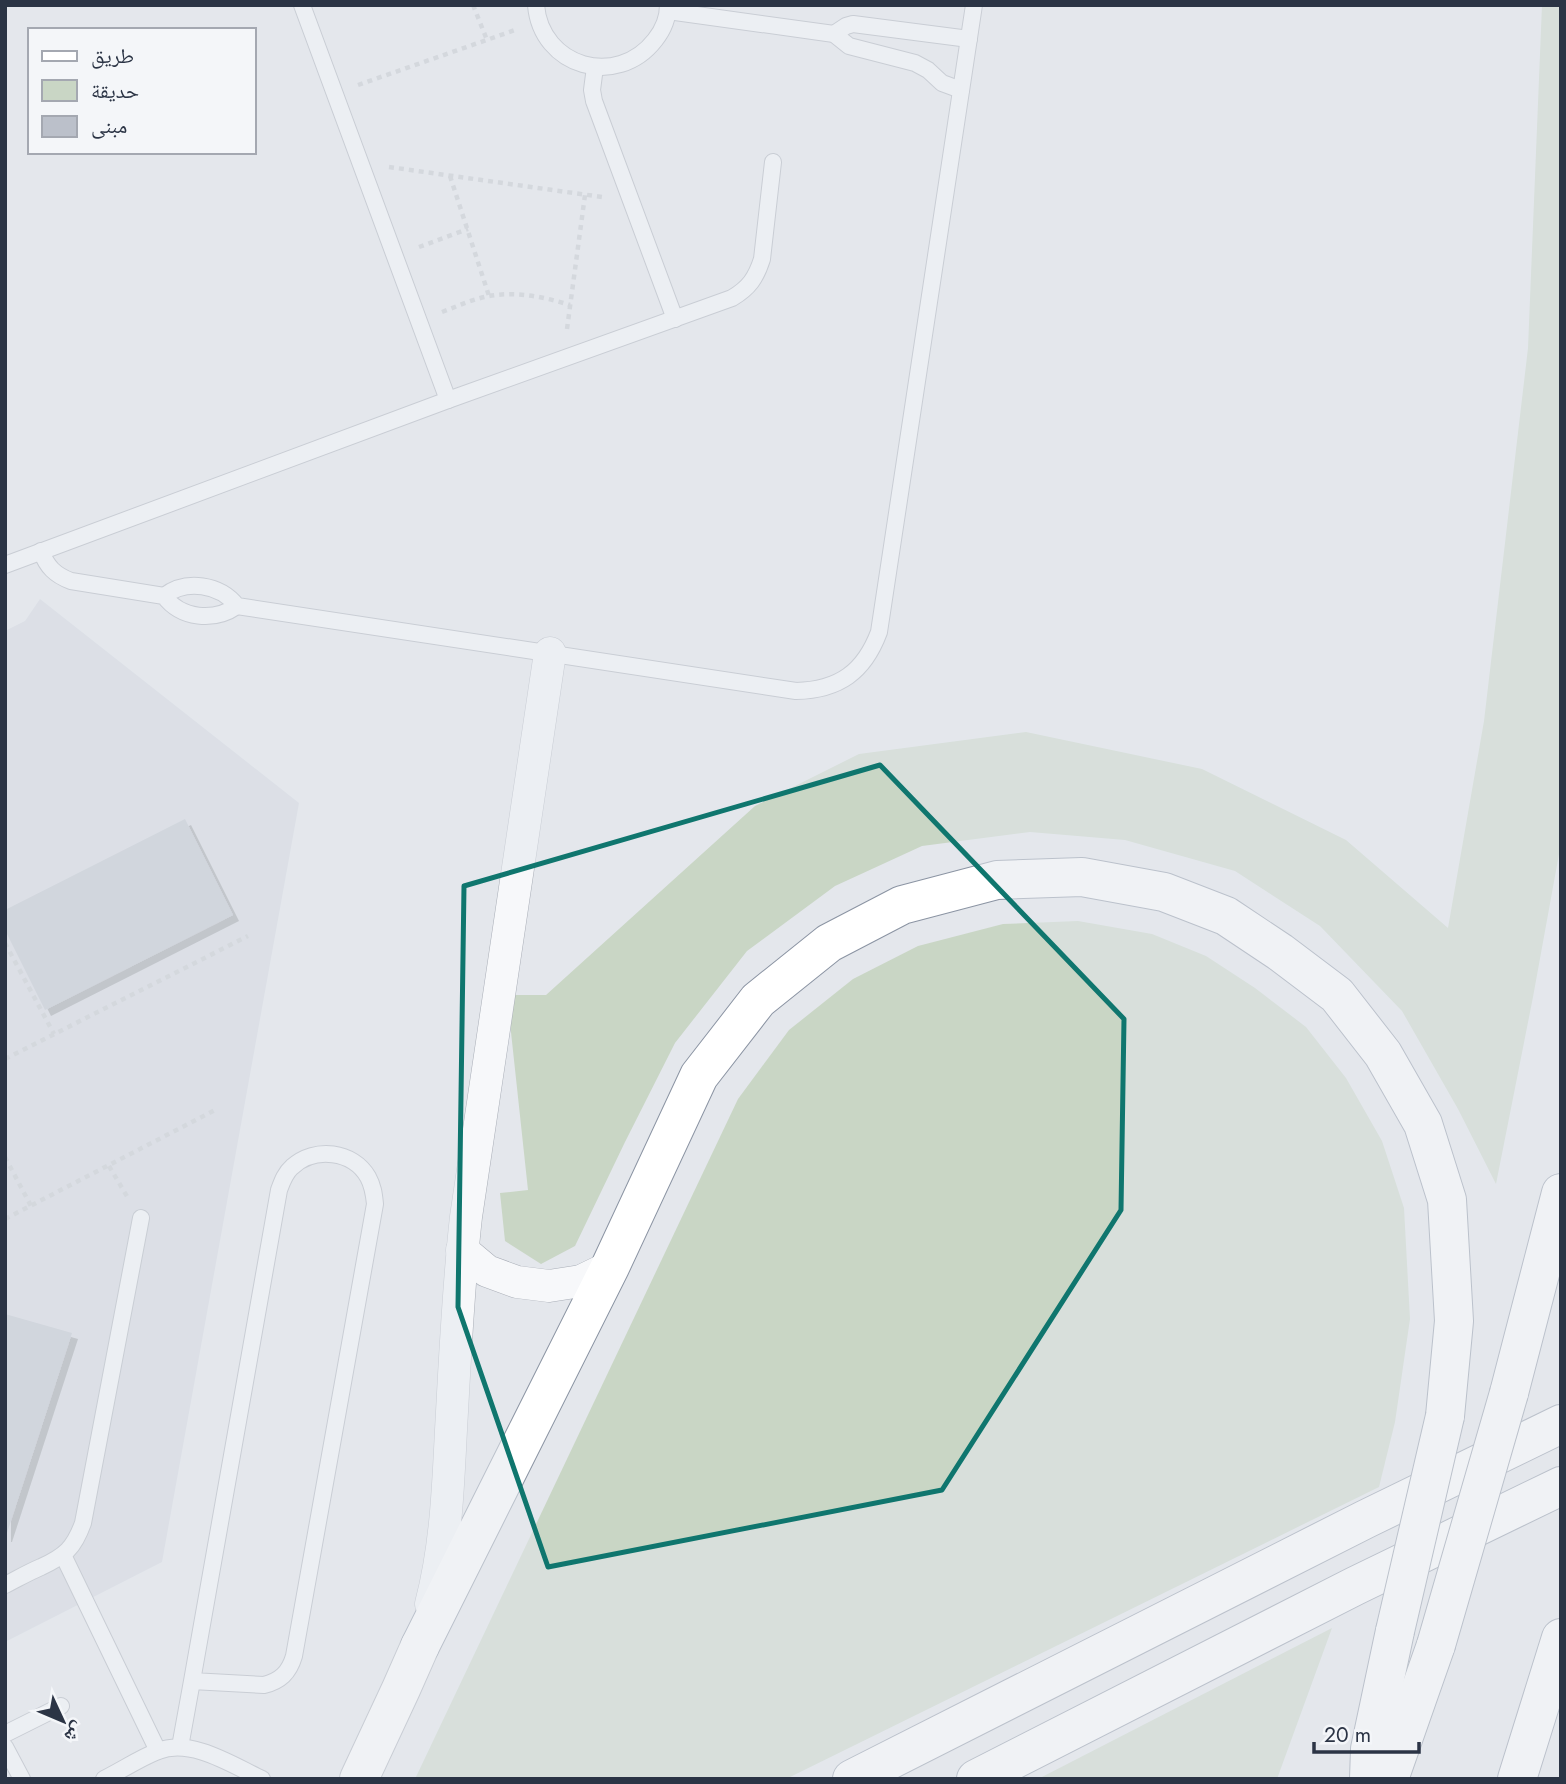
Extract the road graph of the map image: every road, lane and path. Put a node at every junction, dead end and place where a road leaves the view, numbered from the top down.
1 (302, 5) edge
2 (472, 5) edge
3 (974, 5) edge
4 (668, 8) edge
5 (537, 13) edge
6 (834, 34) junction
7 (969, 39) junction
8 (487, 40) junction
9 (595, 67) junction
10 (961, 90) junction
11 (334, 93) junction
12 (772, 162) dead end
13 (360, 163) junction
14 (450, 176) junction
15 (585, 195) junction
16 (631, 201) junction
17 (468, 229) junction
18 (394, 256) junction
19 (489, 296) junction
20 (570, 305) junction
21 (675, 319) junction
22 (419, 321) junction
23 (564, 359) junction
24 (448, 400) junction
25 (41, 551) junction
26 (5, 565) edge
27 (164, 596) junction
28 (237, 606) junction
29 (550, 653) junction
30 (248, 936) dead end
31 (5, 943) edge
32 (54, 1034) junction
33 (5, 1059) edge
34 (217, 1109) dead end
35 (5, 1157) edge
36 (108, 1166) junction
37 (1561, 1193) edge
38 (31, 1206) junction
39 (141, 1218) joint
40 (5, 1219) edge
41 (462, 1250) junction
42 (610, 1267) junction
43 (1561, 1424) edge
44 (1561, 1486) edge
45 (63, 1555) junction
46 (5, 1585) edge
47 (1561, 1639) edge
48 (419, 1646) junction
49 (192, 1681) junction
50 (61, 1706) dead end
51 (5, 1734) edge
52 (5, 1747) edge
53 (180, 1748) junction
54 (158, 1751) junction
55 (22, 1779) edge
56 (104, 1779) edge
57 (262, 1779) edge
58 (359, 1779) edge
59 (852, 1779) edge
60 (976, 1779) edge
61 (1368, 1779) edge
62 (1389, 1779) edge
63 (1517, 1779) edge

1 - 11 lane
2 - 8 path
3 - 7 lane
4 - 6 lane
4 - 9 lane
5 - 8 path
5 - 9 lane
6 - 7 lane
6 - 10 lane
7 - 10 lane
8 - 11 path
9 - 16 lane
10 - 29 lane
11 - 13 lane
12 - 21 lane
13 - 14 path
13 - 18 lane
14 - 15 path
14 - 17 path
15 - 16 path
15 - 20 path
16 - 21 lane
17 - 18 path
17 - 19 path
18 - 22 lane
19 - 20 path
19 - 22 path
20 - 23 path
21 - 23 lane
22 - 24 lane
23 - 24 lane
24 - 25 lane
25 - 26 lane
25 - 27 lane
27 - 28 lane
27 - 28 lane
28 - 29 lane
29 - 41 street
30 - 32 path
31 - 32 path
32 - 33 path
34 - 36 path
35 - 38 path
36 - 38 path
36 - 39 path
37 - 62 main road, bridge
38 - 40 path
39 - 45 lane
41 - 42 street
41 - 48 street
42 - 48 main road
42 - 61 main road, bridge
43 - 59 main road
44 - 60 main road
45 - 46 lane
45 - 54 lane
47 - 63 main road
48 - 58 main road
49 - 49 lane
49 - 53 lane
50 - 51 lane
52 - 55 lane
53 - 54 lane
53 - 57 lane
54 - 56 lane

